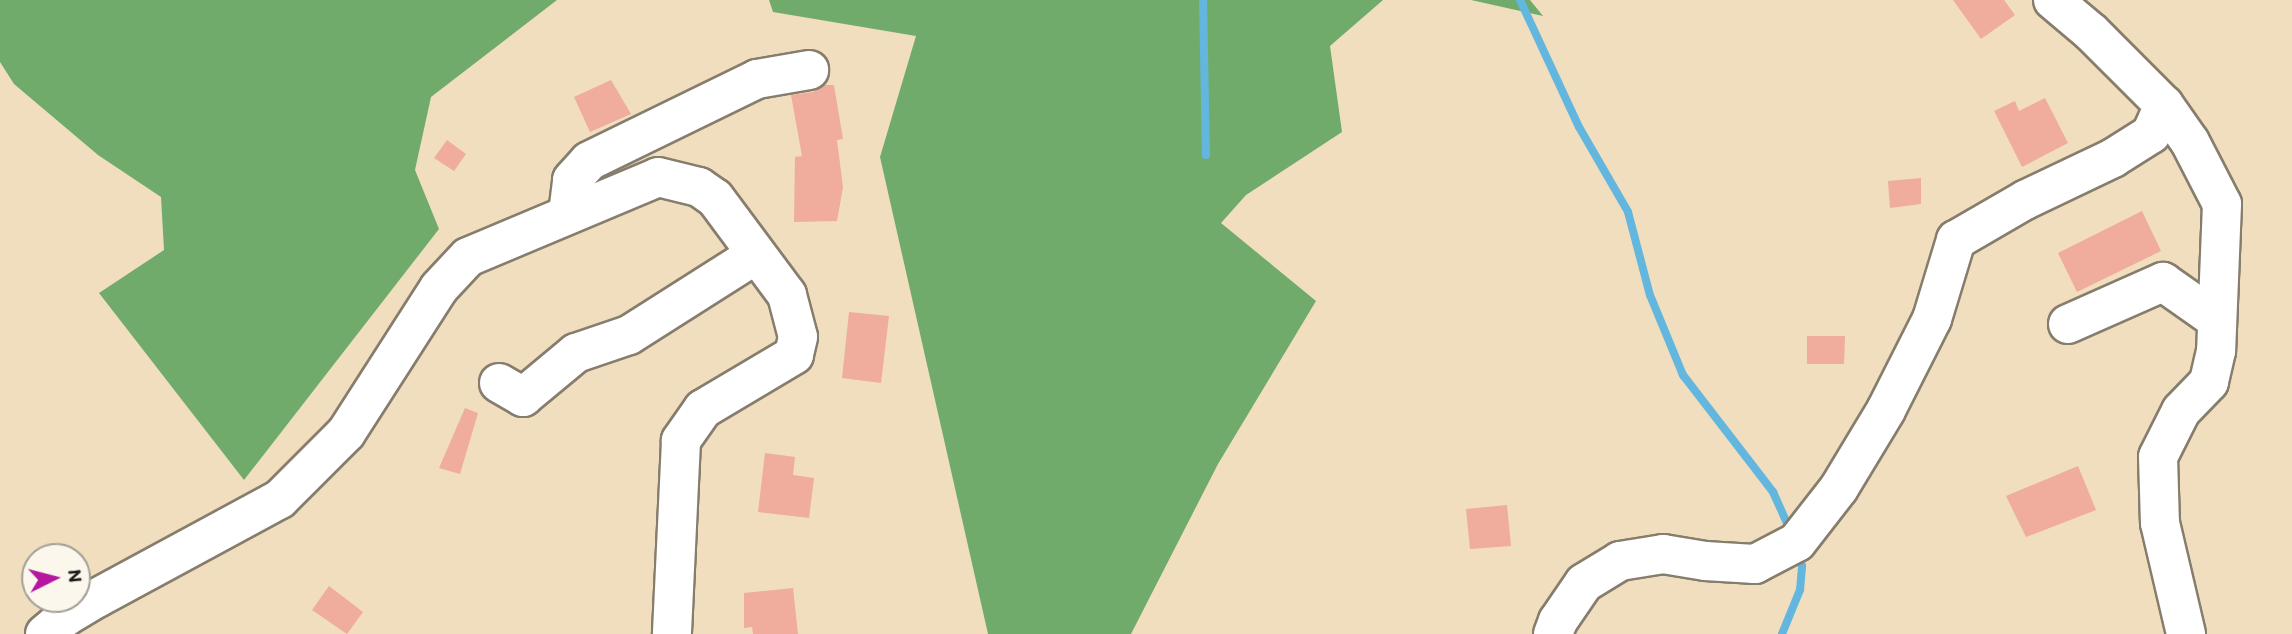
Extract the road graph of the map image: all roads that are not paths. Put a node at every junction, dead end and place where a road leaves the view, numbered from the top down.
1 (2053, 0) edge
2 (809, 70) dead end
3 (2164, 105) junction
4 (568, 214) junction
5 (755, 255) junction
6 (2217, 320) junction
7 (2067, 324) dead end
8 (499, 383) dead end
9 (45, 634) edge
10 (672, 634) edge
11 (1553, 634) edge
12 (2186, 634) edge

1 - 3 street
2 - 4 street
3 - 6 street
3 - 11 street
4 - 5 street
4 - 9 street
5 - 8 street
5 - 10 street
6 - 7 street
6 - 12 street

